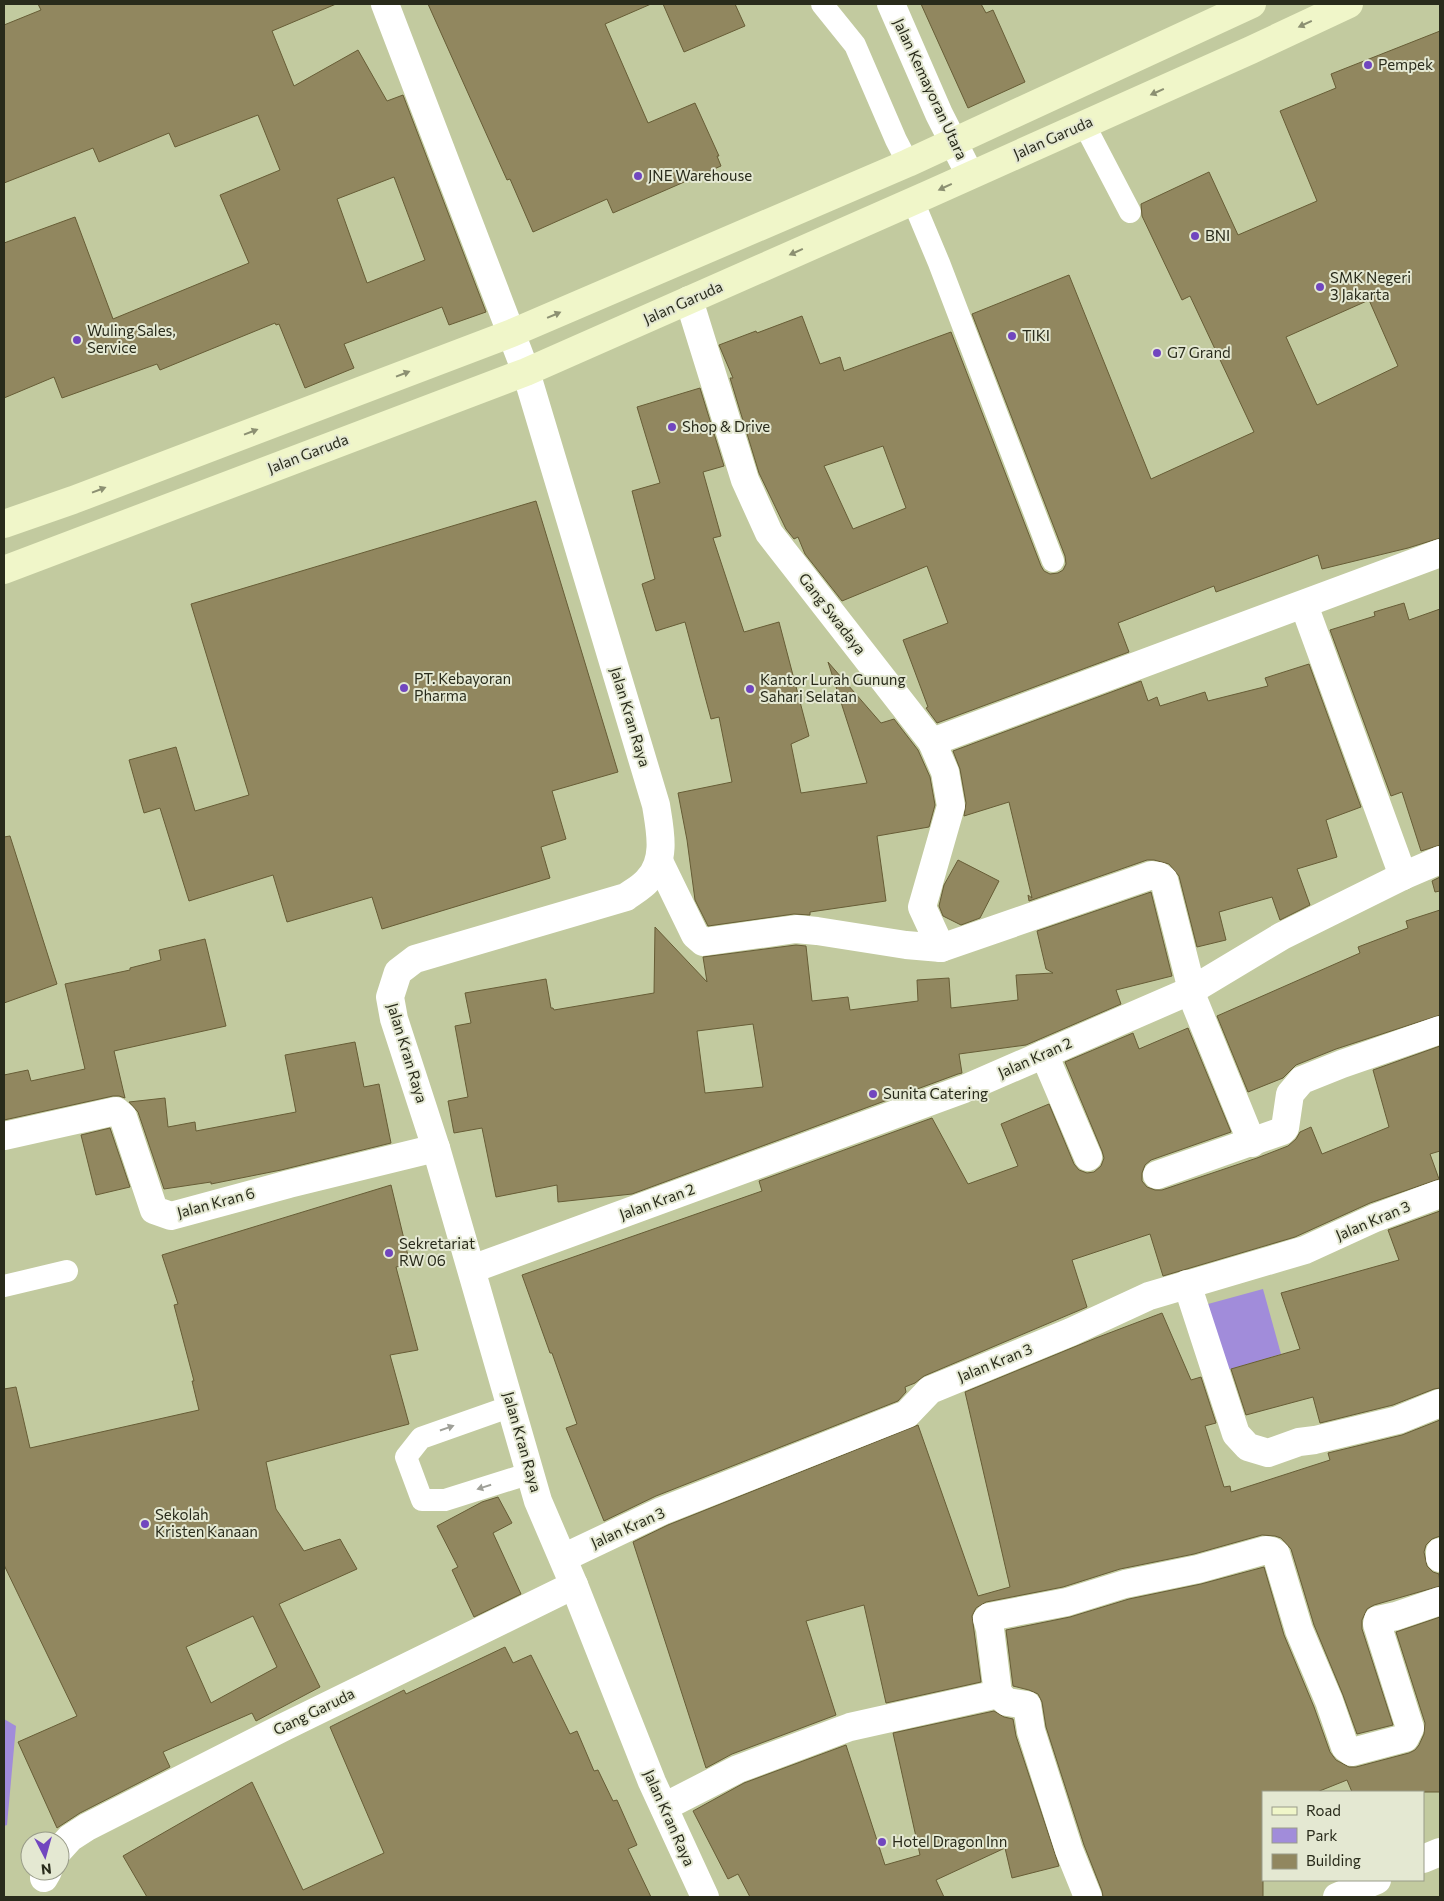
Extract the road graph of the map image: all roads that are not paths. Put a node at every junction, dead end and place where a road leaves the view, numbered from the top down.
1 (385, 4) edge
2 (822, 4) edge
3 (891, 4) edge
4 (1252, 4) edge
5 (1349, 4) edge
6 (1084, 124) junction
7 (952, 141) junction
8 (908, 163) junction
9 (970, 175) junction
10 (913, 200) junction
11 (1130, 212) dead end
12 (689, 300) junction
13 (512, 333) junction
14 (526, 372) junction
15 (73, 500) junction
16 (4, 524) edge
17 (86, 538) junction
18 (1440, 553) edge
19 (1054, 561) dead end
20 (4, 570) edge
21 (1304, 605) junction
22 (932, 742) junction
23 (1440, 860) edge
24 (659, 861) junction
25 (1403, 876) junction
26 (941, 948) junction
27 (1191, 990) junction
28 (1440, 1030) edge
29 (1044, 1054) junction
30 (4, 1136) edge
31 (1252, 1142) junction
32 (436, 1148) junction
33 (1088, 1157) dead end
34 (1157, 1175) dead end
35 (1440, 1194) edge
36 (472, 1269) junction
37 (67, 1271) dead end
38 (1187, 1284) junction
39 (4, 1286) edge
40 (1440, 1403) edge
41 (512, 1406) junction
42 (531, 1473) junction
43 (1440, 1552) edge
44 (563, 1558) junction
45 (1440, 1558) edge
46 (574, 1585) junction
47 (1440, 1600) edge
48 (998, 1694) junction
49 (664, 1807) junction
50 (70, 1838) edge
51 (1440, 1852) edge
52 (1424, 1860) edge
53 (1375, 1881) edge
54 (705, 1897) edge
55 (1088, 1897) edge
56 (1337, 1897) edge

1 - 13 street, Jalan Kran Raya
2 - 8 lane
3 - 7 street, Jalan Kemayoran Utara
4 - 7 main road
5 -> 6 main road, Jalan Garuda
6 - 9 main road, Jalan Garuda
6 - 11 lane
7 - 8 main road
7 - 9 street, Jalan Kemayoran Utara
13 -> 8 main road
9 -> 10 main road, Jalan Garuda
10 -> 12 main road, Jalan Garuda
10 - 19 lane
12 - 14 main road, Jalan Garuda
12 - 22 street, Gang Swadaya
13 - 14 street, Jalan Kran Raya
15 -> 13 main road
14 - 17 main road, Jalan Garuda
14 - 24 street, Jalan Kran Raya
15 - 16 main road
15 - 17 main road
17 - 20 main road, Jalan Garuda
18 - 21 street
21 - 22 street
21 - 25 street
22 - 26 street, Gang Swadaya
23 - 25 street, Jalan Kran 2
24 - 26 street
24 - 32 street, Jalan Kran Raya
25 - 27 street, Jalan Kran 2
26 - 27 street
27 - 29 street, Jalan Kran 2
27 - 31 street
28 - 31 street
29 - 33 street
29 - 36 street, Jalan Kran 2
30 - 32 street, Jalan Kran 6
31 - 34 street
32 - 36 street, Jalan Kran Raya
35 - 38 street, Jalan Kran 3
36 - 41 street, Jalan Kran Raya
37 - 39 lane
38 - 40 street
38 - 44 street, Jalan Kran 3
41 - 42 street, Jalan Kran Raya
42 -> 41 lane
42 - 44 street, Jalan Kran Raya
43 - 45 street
44 - 46 street, Jalan Kran Raya
46 - 49 street, Jalan Kran Raya
46 - 50 street, Gang Garuda
47 - 48 street
48 - 49 street
48 - 55 street
49 - 54 street, Jalan Kran Raya
51 - 52 street
53 - 56 street

